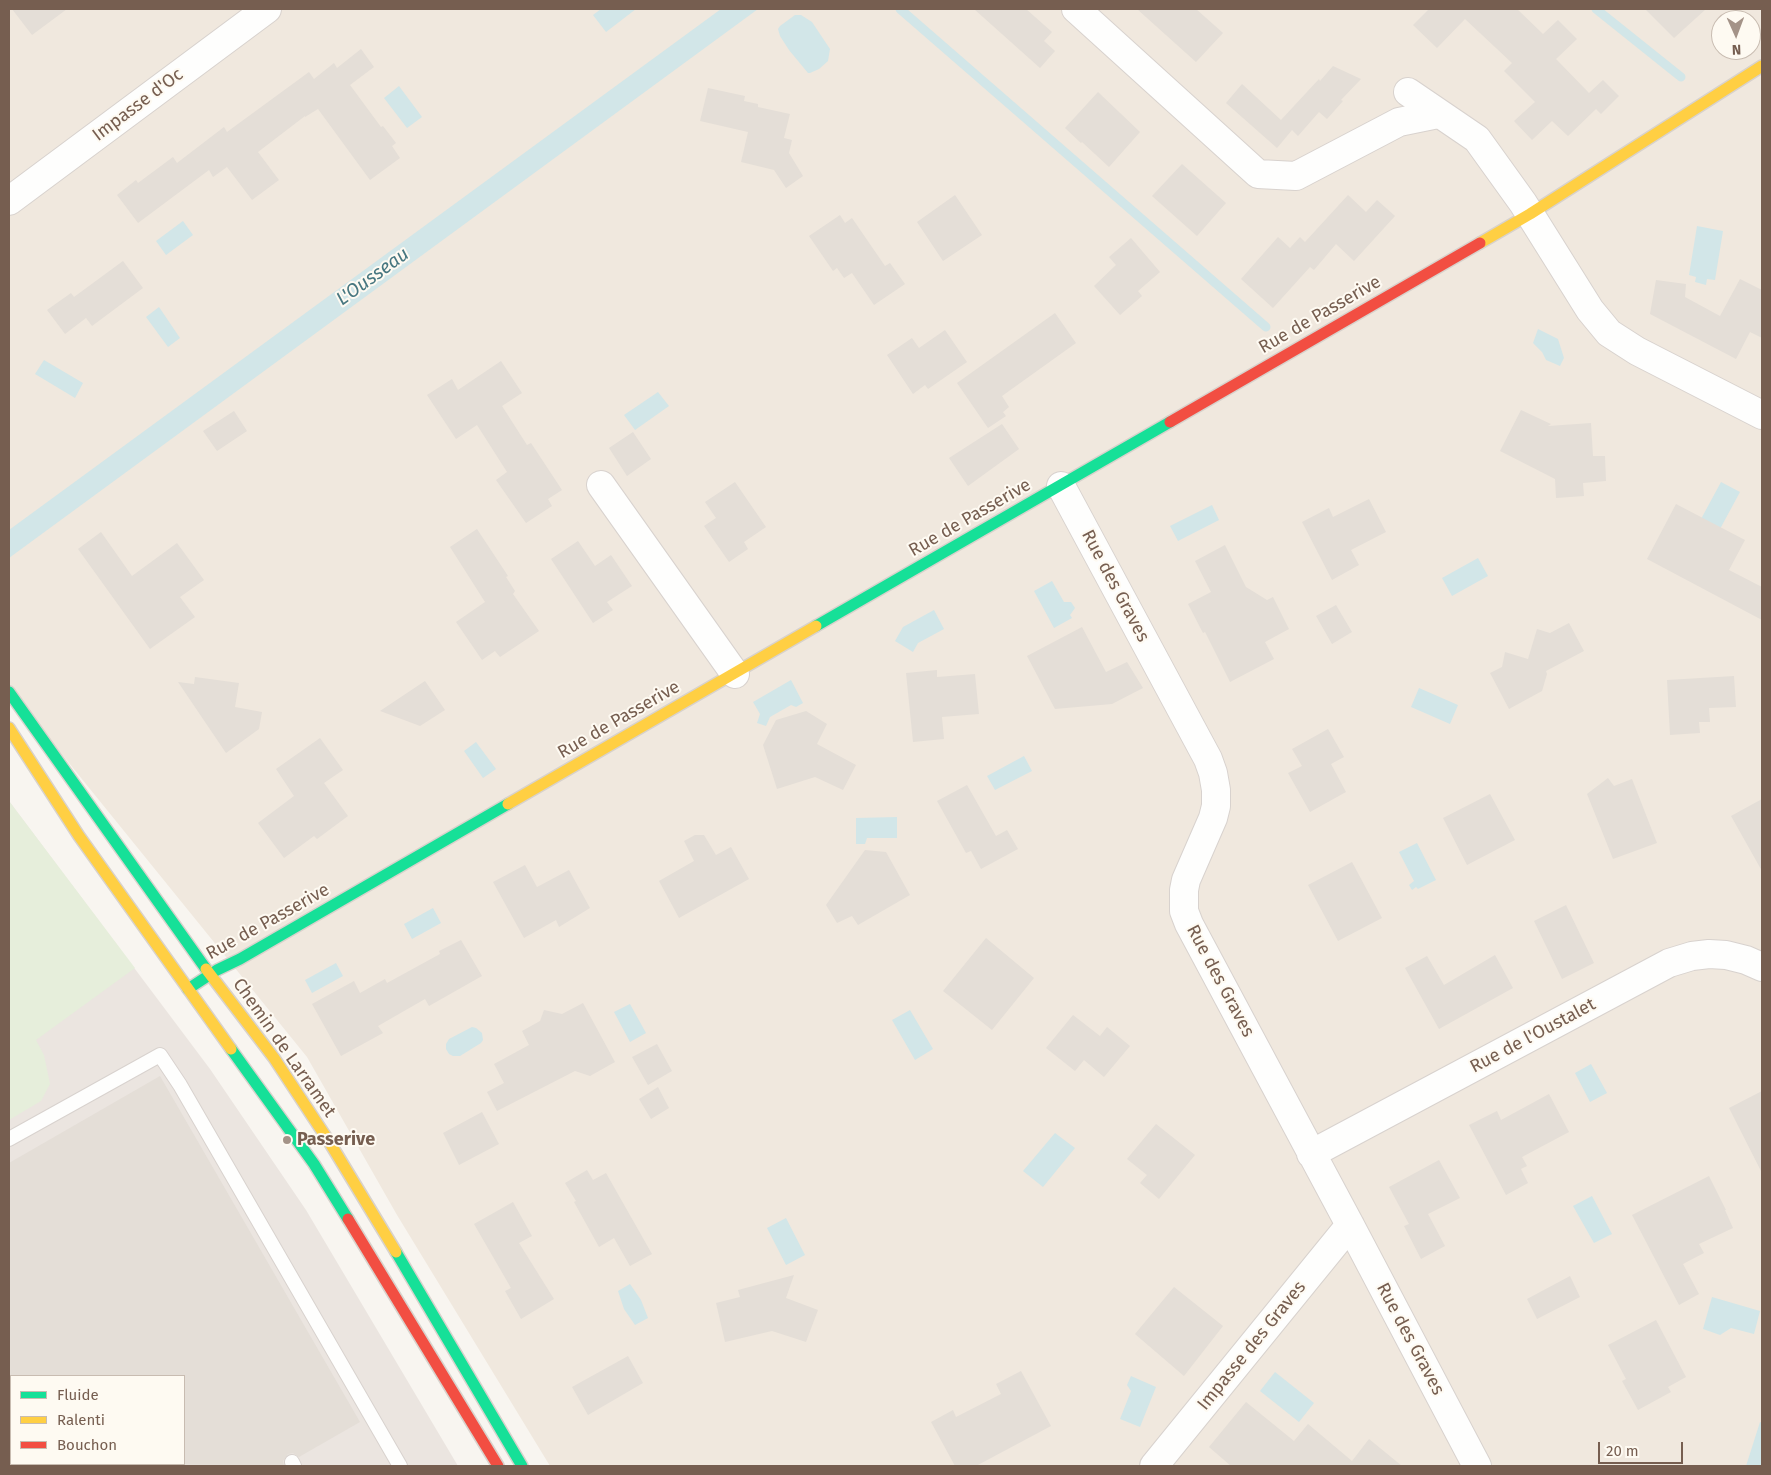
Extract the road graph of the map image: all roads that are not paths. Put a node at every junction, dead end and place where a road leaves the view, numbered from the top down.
1 (267, 9) edge
2 (1076, 9) edge
3 (1762, 66) edge
4 (1408, 92) dead end
5 (1438, 114) junction
6 (9, 201) edge
7 (1530, 214) junction
8 (1762, 415) edge
9 (601, 485) dead end
10 (1061, 486) junction
11 (735, 674) junction
12 (9, 692) edge
13 (9, 728) edge
14 (1762, 968) edge
15 (210, 974) junction
16 (188, 989) junction
17 (9, 1139) edge
18 (1311, 1154) junction
19 (1350, 1225) junction
20 (400, 1466) edge
21 (498, 1466) edge
22 (522, 1466) edge
23 (1154, 1466) edge
24 (1477, 1466) edge

1 - 6 street, Impasse d'Oc
2 - 5 street
3 - 7 street, Rue de Passerive
4 - 5 street
5 - 7 street
7 - 8 street
7 - 10 street, Rue de Passerive
9 - 11 street
10 - 11 street, Rue de Passerive
10 - 18 street, Rue des Graves
11 - 15 street, Rue de Passerive
12 - 15 street, Chemin de Larramet
13 - 16 street
14 - 18 street, Rue de l'Oustalet
15 - 16 street, Rue de Passerive
15 - 22 street, Chemin de Larramet
16 - 21 street
17 - 20 lane
18 - 19 street, Rue des Graves
19 - 23 street, Impasse des Graves
19 - 24 street, Rue des Graves

